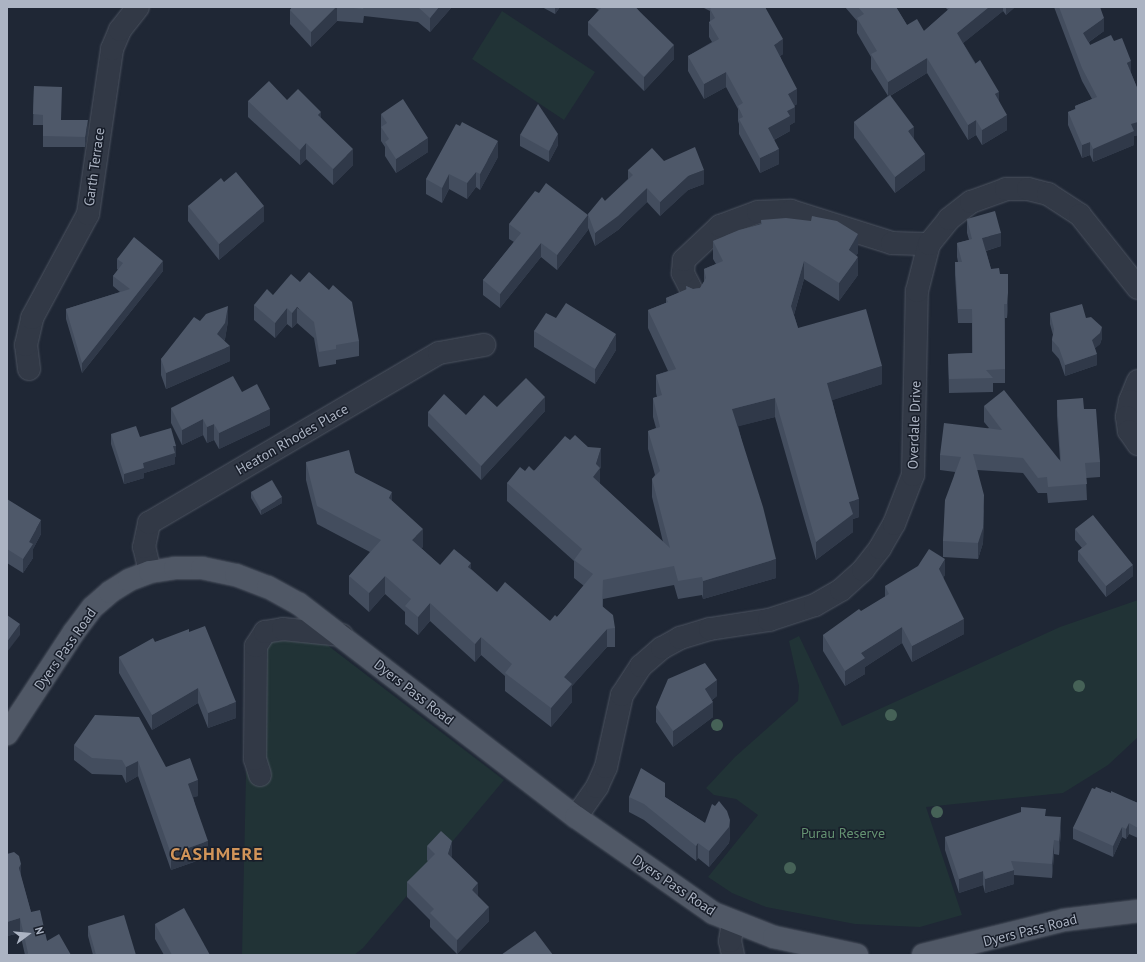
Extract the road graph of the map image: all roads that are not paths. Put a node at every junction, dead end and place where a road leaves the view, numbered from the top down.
1 (138, 7) edge
2 (929, 244) junction
3 (1138, 288) edge
4 (694, 296) edge
5 (484, 345) dead end
6 (28, 369) dead end
7 (1138, 381) edge
8 (1138, 444) edge
9 (150, 572) junction
10 (342, 635) junction
11 (7, 734) edge
12 (260, 775) dead end
13 (576, 817) junction
14 (1138, 911) edge
15 (733, 923) junction
16 (732, 955) edge
17 (857, 955) edge
18 (923, 955) edge

1 - 6 street, Garth Terrace
2 - 3 street, Overdale Drive
2 - 4 street
2 - 13 street, Overdale Drive
5 - 9 street, Heaton Rhodes Place
7 - 8 street
9 - 10 main road, Dyers Pass Road
9 - 11 main road, Dyers Pass Road
10 - 12 street
10 - 13 main road, Dyers Pass Road
13 - 15 main road, Dyers Pass Road
14 - 18 main road, Dyers Pass Road
15 - 16 street
15 - 17 main road, Dyers Pass Road

